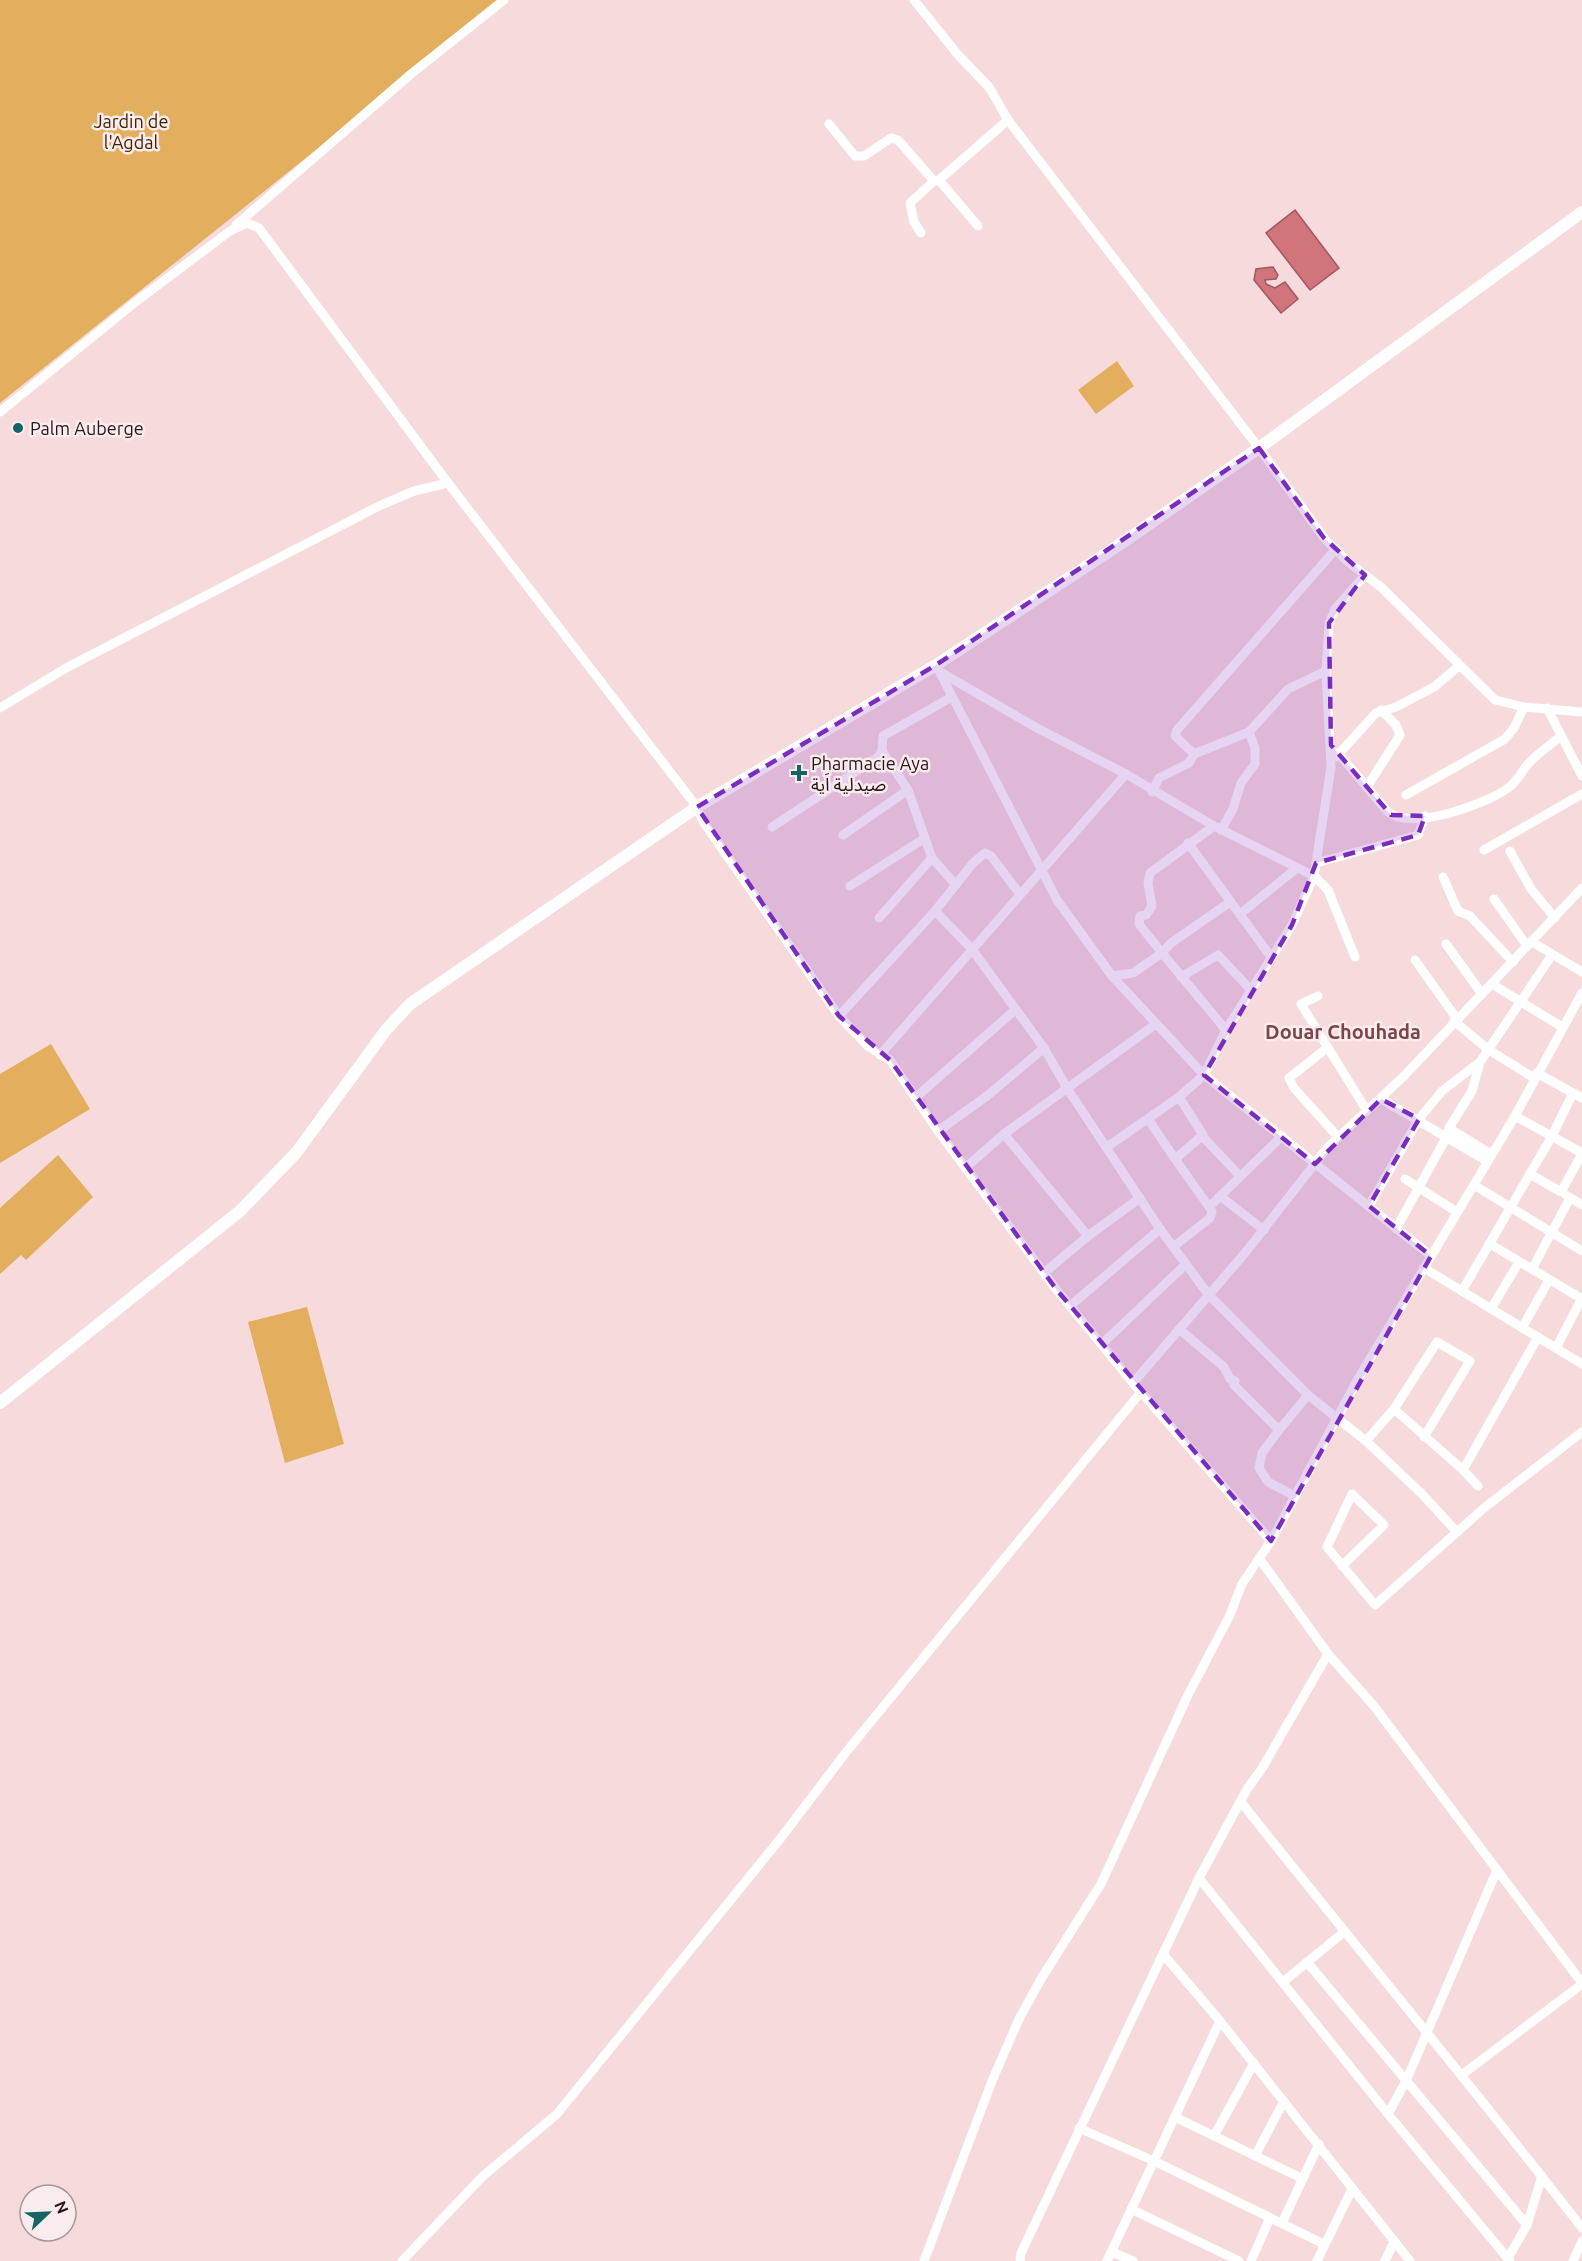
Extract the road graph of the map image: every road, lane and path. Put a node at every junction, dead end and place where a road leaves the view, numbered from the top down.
1 (504, 0) edge
2 (914, 0) edge
3 (1008, 120) junction
4 (829, 124) dead end
5 (936, 180) junction
6 (1582, 212) edge
7 (978, 226) dead end
8 (921, 233) dead end
9 (221, 238) junction
10 (0, 412) edge
11 (1259, 448) junction
12 (448, 483) junction
13 (1335, 550) junction
14 (1365, 575) junction
15 (1459, 666) junction
16 (939, 669) junction
17 (1326, 671) junction
18 (950, 698) junction
19 (1524, 707) junction
20 (0, 708) edge
21 (1547, 708) junction
22 (1381, 710) junction
23 (1582, 712) edge
24 (1249, 732) junction
25 (1560, 737) junction
26 (882, 751) junction
27 (1338, 753) junction
28 (1194, 754) junction
29 (1331, 767) junction
30 (1126, 774) junction
31 (1582, 776) edge
32 (1368, 787) junction
33 (908, 790) junction
34 (1152, 792) junction
35 (1582, 794) edge
36 (1406, 795) dead end
37 (697, 807) junction
38 (1425, 816) junction
39 (772, 827) dead end
40 (1218, 828) junction
41 (843, 835) dead end
42 (925, 837) junction
43 (1188, 843) junction
44 (1484, 850) dead end
45 (1510, 852) dead end
46 (932, 858) junction
47 (1316, 863) junction
48 (1041, 868) junction
49 (1297, 868) junction
50 (1314, 876) junction
51 (1443, 877) dead end
52 (956, 885) junction
53 (850, 886) dead end
54 (1582, 888) edge
55 (1019, 893) junction
56 (1494, 899) dead end
57 (1230, 902) junction
58 (935, 911) junction
59 (1240, 914) junction
60 (879, 918) dead end
61 (1555, 918) junction
62 (1446, 944) dead end
63 (1529, 944) junction
64 (971, 948) junction
65 (1162, 953) junction
66 (1552, 956) junction
67 (1271, 957) junction
68 (1355, 957) dead end
69 (1415, 960) dead end
70 (1513, 962) junction
71 (1582, 972) edge
72 (1112, 976) junction
73 (1181, 977) junction
74 (1492, 984) junction
75 (1251, 990) junction
76 (1582, 993) edge
77 (1482, 994) junction
78 (1318, 996) dead end
79 (1521, 1004) junction
80 (1015, 1010) junction
81 (839, 1016) junction
82 (1455, 1020) junction
83 (1156, 1024) junction
84 (1562, 1027) junction
85 (1226, 1030) junction
86 (1044, 1048) junction
87 (1327, 1048) junction
88 (1489, 1050) junction
89 (880, 1054) junction
90 (1480, 1062) junction
91 (1204, 1075) junction
92 (1536, 1075) junction
93 (1067, 1088) junction
94 (1578, 1096) edge
95 (1179, 1097) junction
96 (915, 1098) junction
97 (1381, 1099) junction
98 (1367, 1111) junction
99 (1515, 1116) junction
100 (1148, 1119) junction
101 (1419, 1119) junction
102 (938, 1131) junction
103 (1448, 1132) junction
104 (1004, 1134) junction
105 (1282, 1136) junction
106 (1552, 1136) junction
107 (1203, 1137) junction
108 (1338, 1137) junction
109 (1107, 1148) junction
110 (1582, 1154) edge
111 (1489, 1157) junction
112 (1175, 1159) junction
113 (1316, 1165) junction
114 (965, 1168) junction
115 (1530, 1174) junction
116 (1240, 1176) junction
117 (1405, 1179) dead end
118 (1474, 1185) junction
119 (1416, 1188) junction
120 (1561, 1192) junction
121 (1220, 1196) junction
122 (1140, 1198) junction
123 (1570, 1198) junction
124 (1582, 1205) edge
125 (1210, 1206) junction
126 (1369, 1206) junction
127 (1510, 1207) junction
128 (1457, 1212) junction
129 (1160, 1229) junction
130 (1396, 1229) junction
131 (1264, 1230) junction
132 (1552, 1232) junction
133 (1088, 1236) junction
134 (1490, 1244) junction
135 (1173, 1247) junction
136 (1582, 1251) edge
137 (1431, 1256) junction
138 (1519, 1262) junction
139 (1186, 1264) junction
140 (1424, 1268) junction
141 (1532, 1269) junction
142 (1044, 1273) junction
143 (1549, 1280) junction
144 (1462, 1291) junction
145 (1208, 1294) junction
146 (1582, 1299) edge
147 (1070, 1306) junction
148 (1491, 1309) junction
149 (1522, 1328) junction
150 (1179, 1329) junction
151 (1538, 1337) junction
152 (1102, 1344) junction
153 (1556, 1348) junction
154 (1582, 1364) edge
155 (1133, 1383) junction
156 (1141, 1392) junction
157 (1308, 1395) junction
158 (0, 1403) edge
159 (1394, 1409) junction
160 (1336, 1420) junction
161 (1279, 1430) junction
162 (1582, 1432) edge
163 (1424, 1437) junction
164 (1366, 1441) junction
165 (1463, 1470) junction
166 (1478, 1486) dead end
167 (1295, 1496) junction
168 (1456, 1531) junction
169 (1271, 1541) junction
170 (1259, 1558) junction
171 (1342, 1566) junction
172 (1328, 1654) junction
173 (1241, 1802) junction
174 (1497, 1870) junction
175 (1199, 1878) junction
176 (1344, 1932) junction
177 (1163, 1954) junction
178 (1307, 1962) junction
179 (1283, 1982) junction
180 (1582, 1983) edge
181 (1220, 2021) junction
182 (1426, 2031) junction
183 (1254, 2063) junction
184 (1463, 2074) junction
185 (1406, 2081) junction
186 (1284, 2101) junction
187 (1388, 2114) junction
188 (1175, 2117) junction
189 (1079, 2128) junction
190 (1214, 2136) junction
191 (1319, 2144) junction
192 (1255, 2156) junction
193 (1154, 2161) junction
194 (1542, 2176) junction
195 (1301, 2178) junction
196 (1352, 2189) junction
197 (1131, 2210) junction
198 (1270, 2218) junction
199 (1282, 2223) junction
200 (1527, 2225) junction
201 (1582, 2228) edge
202 (1582, 2241) edge
203 (1394, 2242) junction
204 (1324, 2244) junction
205 (1110, 2256) edge
206 (1509, 2260) edge
207 (402, 2261) edge
208 (924, 2261) edge
209 (1020, 2261) edge
210 (1133, 2261) edge
211 (1239, 2261) edge
212 (1251, 2261) edge
213 (1317, 2261) edge
214 (1385, 2261) edge
215 (1410, 2261) edge
216 (1573, 2261) edge

1 - 9 street
2 - 3 street
3 - 5 street
3 - 11 street
4 - 5 street
5 - 7 street
5 - 8 street
6 - 11 street
9 - 10 street
9 - 12 street
11 - 13 street
11 - 16 street
12 - 20 street
12 - 37 street
13 - 14 street
13 - 28 street
14 - 15 street
14 - 17 street
15 - 19 street
15 - 22 street
16 - 18 street
16 - 30 street
16 - 37 street
17 - 24 street
17 - 29 street
18 - 26 street
18 - 48 street
19 - 21 street
19 - 36 street
21 - 23 street
21 - 25 street
22 - 27 street
22 - 32 street
24 - 28 street
24 - 40 street
25 - 31 street
25 - 38 street
26 - 33 street
26 - 39 street
27 - 29 street
27 - 32 street
28 - 34 street
29 - 47 street
30 - 34 street
30 - 48 street
32 - 38 street
33 - 41 street
33 - 42 street
34 - 40 street
35 - 44 street
37 - 81 street
37 - 158 street
38 - 47 street
40 - 43 street
40 - 49 street
42 - 46 street
42 - 53 street
43 - 57 street
43 - 65 street
45 - 61 street
46 - 52 street
46 - 60 street
47 - 50 street
48 - 55 street
48 - 72 street
49 - 50 street
49 - 59 street
50 - 67 street
50 - 68 street
51 - 70 street
52 - 55 street
52 - 58 street
54 - 61 street
55 - 64 street
56 - 63 street
57 - 59 street
57 - 65 street
58 - 64 street
58 - 81 street
59 - 67 street
61 - 63 street
62 - 77 street
63 - 66 street
63 - 70 street
64 - 80 street
64 - 89 street
65 - 72 street
65 - 73 street
66 - 71 street
66 - 79 street
67 - 75 street
69 - 82 street
70 - 74 street
72 - 83 street
73 - 75 street
73 - 85 street
74 - 77 street
74 - 79 street
75 - 85 street
76 - 84 street
77 - 82 street
78 - 87 street
79 - 84 street
79 - 88 street
80 - 86 street
80 - 96 street
81 - 89 street
82 - 88 street
82 - 97 street
83 - 91 street
83 - 93 street
84 - 92 street
85 - 91 street
86 - 93 street
86 - 102 street
87 - 98 street
87 - 108 street
88 - 90 street
88 - 92 street
89 - 96 street
90 - 101 street
90 - 103 street
91 - 95 street
91 - 105 street
92 - 94 street
92 - 99 street
93 - 104 street
93 - 109 street
94 - 106 street
95 - 100 street
95 - 107 street
96 - 102 street
97 - 98 street
97 - 101 street
98 - 108 street
99 - 106 street
99 - 111 street
100 - 109 street
100 - 112 street
101 - 103 street
101 - 126 street
102 - 114 street
103 - 111 street
103 - 119 street
104 - 114 street
104 - 133 street
105 - 113 street
105 - 116 street
106 - 110 street
106 - 115 street
107 - 112 street
107 - 116 street
108 - 113 street
109 - 122 street
110 - 120 street
111 - 118 street
112 - 125 street
113 - 126 street
113 - 131 street
114 - 142 street
115 - 120 street
115 - 127 street
116 - 121 street
117 - 119 street
118 - 127 street
118 - 128 street
119 - 128 street
119 - 130 street
120 - 123 street
121 - 125 street
121 - 131 street
122 - 129 street
122 - 133 street
123 - 124 street
123 - 132 street
125 - 135 street
126 - 130 street
127 - 132 street
127 - 134 street
128 - 137 street
129 - 135 street
129 - 147 street
130 - 137 street
131 - 145 street
132 - 136 street
132 - 141 street
133 - 142 street
134 - 138 street
134 - 144 street
135 - 139 street
137 - 140 street
138 - 141 street
138 - 148 street
139 - 145 street
139 - 152 street
140 - 144 street
140 - 160 street
141 - 143 street
142 - 147 street
143 - 146 street
143 - 149 street
144 - 148 street
145 - 150 street
145 - 157 street
146 - 153 street
147 - 152 street
148 - 149 street
149 - 151 street
150 - 155 street
150 - 161 street
151 - 153 street
151 - 165 street
152 - 155 street
153 - 154 street
155 - 156 street
156 - 169 street
156 - 207 street
157 - 160 street
157 - 161 street
159 - 163 street
159 - 163 street
159 - 164 street
160 - 164 street
160 - 167 street
161 - 167 street
162 - 168 street
163 - 165 street
164 - 168 street
165 - 166 street
167 - 169 street
168 - 171 street
169 - 170 street
170 - 172 street
170 - 208 street
171 - 171 street
172 - 173 street
172 - 174 street
173 - 175 street
173 - 176 street
174 - 180 street
174 - 182 street
175 - 177 street
175 - 179 street
176 - 178 street
176 - 182 street
177 - 181 street
177 - 189 street
178 - 179 street
178 - 185 street
179 - 187 street
180 - 184 street
181 - 183 street
181 - 188 street
182 - 184 street
182 - 185 street
183 - 186 street
183 - 190 street
184 - 194 street
185 - 187 street
185 - 200 street
186 - 191 street
186 - 192 street
187 - 206 street
188 - 190 street
188 - 193 street
189 - 193 street
189 - 209 street
190 - 192 street
191 - 195 street
191 - 196 street
192 - 195 street
193 - 197 street
193 - 198 street
194 - 200 street
194 - 201 street
195 - 199 street
196 - 203 street
196 - 204 street
197 - 205 street
197 - 211 street
198 - 199 street
198 - 212 street
199 - 204 street
200 - 206 street
202 - 216 street
203 - 214 street
203 - 215 street
204 - 213 street
205 - 210 street

